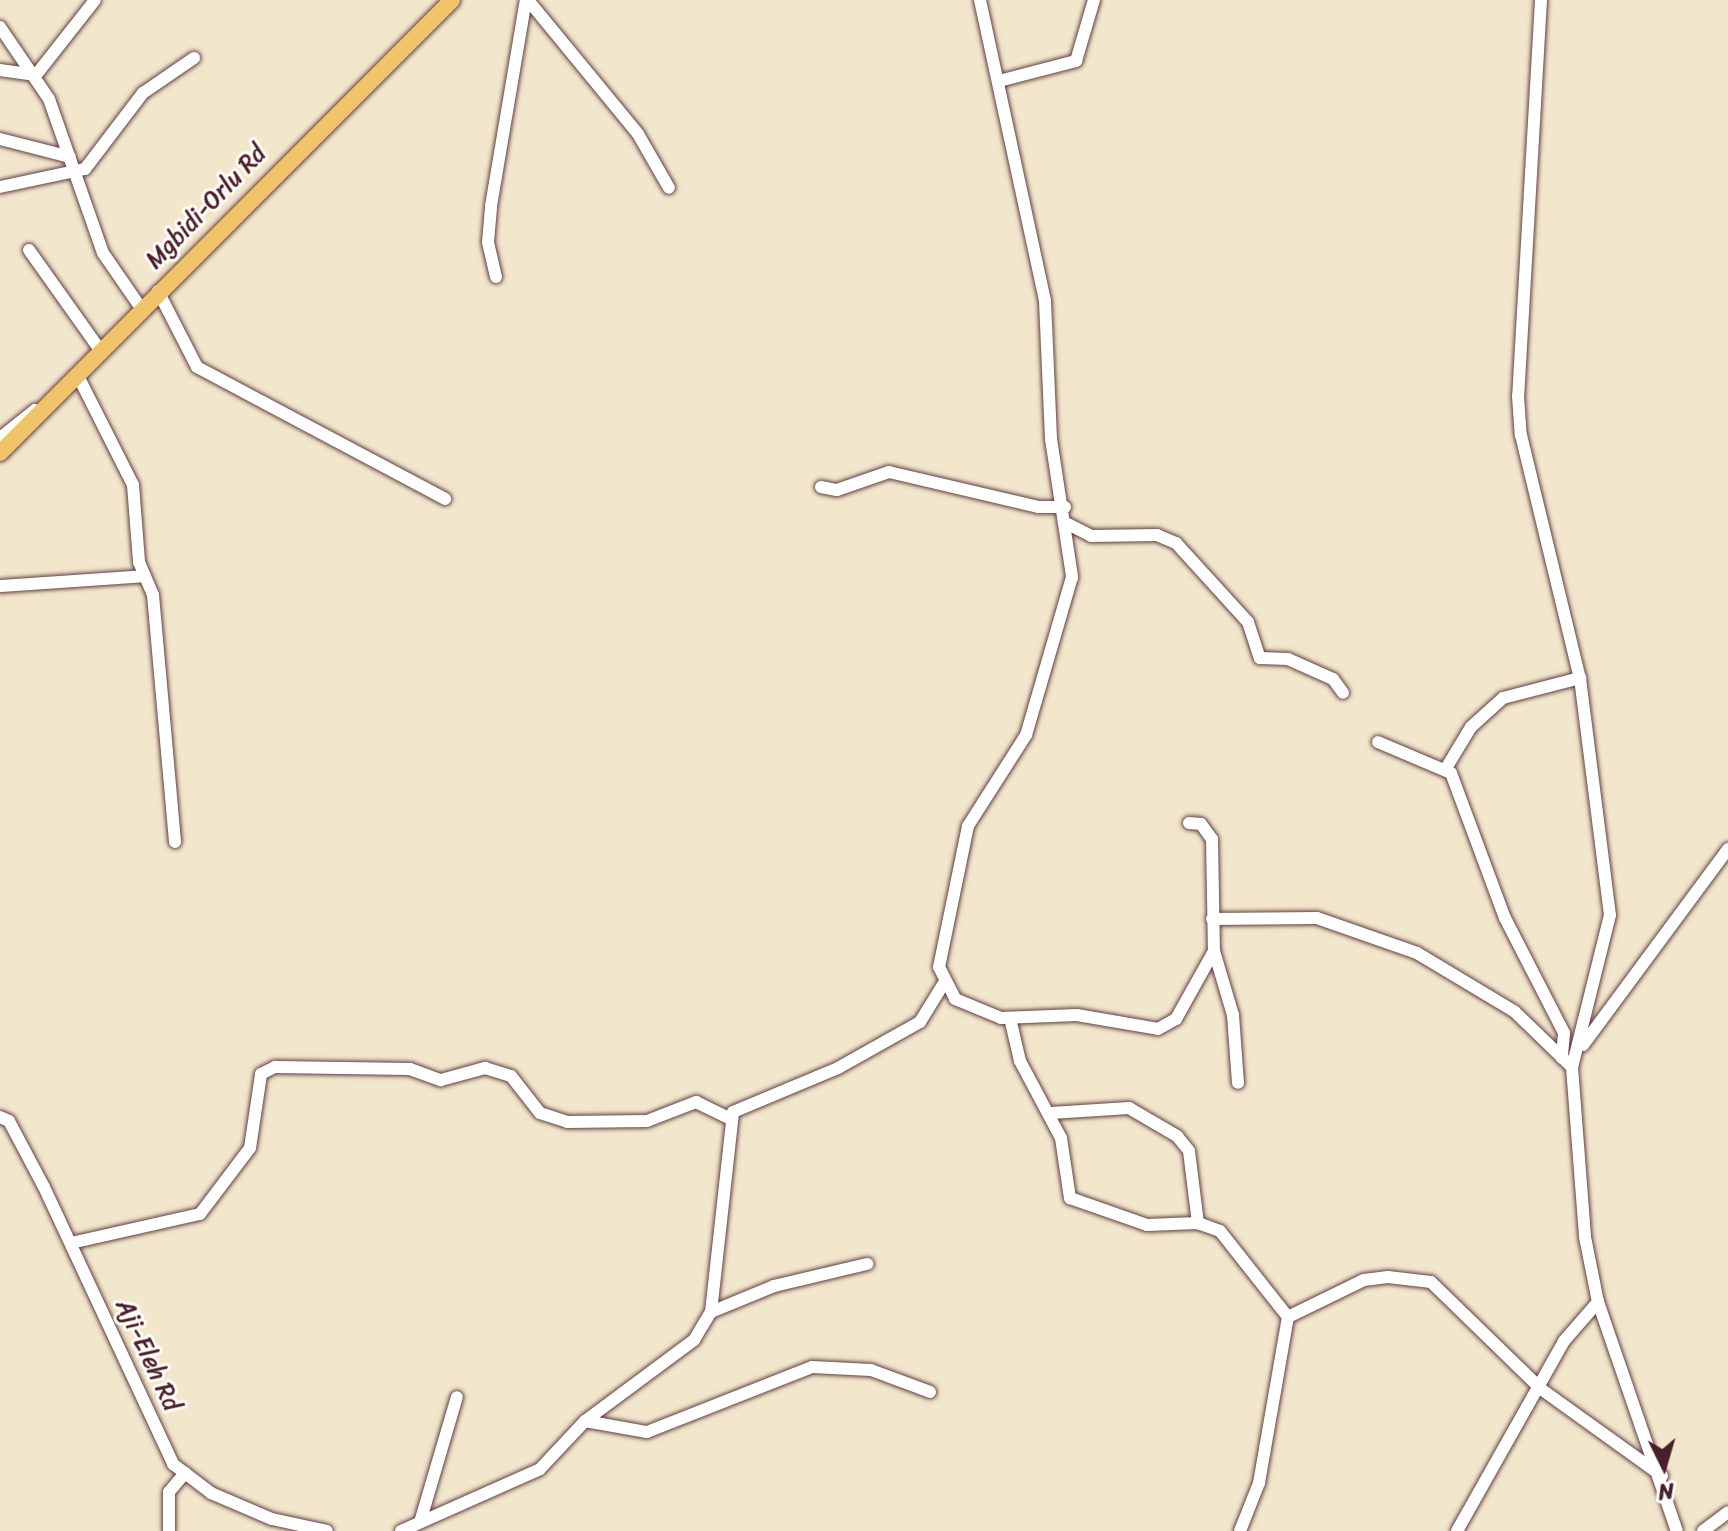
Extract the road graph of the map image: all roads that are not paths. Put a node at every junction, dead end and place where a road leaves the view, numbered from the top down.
1 (95, 0) edge
2 (452, 0) edge
3 (527, 0) edge
4 (980, 0) edge
5 (1094, 0) edge
6 (1541, 0) edge
7 (0, 27) edge
8 (194, 58) dead end
9 (0, 70) edge
10 (36, 75) junction
11 (999, 81) junction
12 (0, 139) edge
13 (70, 157) junction
14 (75, 174) junction
15 (0, 187) edge
16 (669, 188) dead end
17 (29, 250) dead end
18 (496, 277) dead end
19 (158, 291) junction
20 (141, 308) junction
21 (100, 350) junction
22 (77, 374) junction
23 (58, 394) junction
24 (0, 438) edge
25 (0, 453) edge
26 (821, 487) dead end
27 (445, 499) dead end
28 (1065, 507) junction
29 (1064, 522) junction
30 (145, 576) junction
31 (0, 586) edge
32 (1580, 678) junction
33 (1343, 693) dead end
34 (1378, 742) dead end
35 (1445, 770) junction
36 (1189, 823) dead end
37 (175, 842) dead end
38 (1728, 849) edge
39 (1212, 919) junction
40 (1214, 951) junction
41 (944, 983) junction
42 (1010, 1018) junction
43 (1576, 1054) junction
44 (1567, 1063) junction
45 (1238, 1083) dead end
46 (1051, 1113) junction
47 (0, 1117) edge
48 (731, 1119) junction
49 (1198, 1223) junction
50 (71, 1243) junction
51 (867, 1264) dead end
52 (1598, 1302) junction
53 (711, 1312) junction
54 (1288, 1317) junction
55 (1541, 1389) junction
56 (930, 1392) dead end
57 (457, 1397) dead end
58 (585, 1421) junction
59 (185, 1473) junction
60 (1662, 1476) junction
61 (1728, 1512) edge
62 (421, 1519) junction
63 (1722, 1522) edge
64 (169, 1531) edge
65 (327, 1531) edge
66 (401, 1531) edge
67 (1240, 1531) edge
68 (1457, 1531) edge
69 (1677, 1531) edge
70 (1703, 1531) edge

1 - 10 street
2 - 19 main road, Mgbidi-Orlu Rd
3 - 16 street
3 - 18 street
4 - 11 street
5 - 11 street
6 - 32 street
7 - 10 street
8 - 14 street
9 - 10 street
10 - 13 street
11 - 28 street
12 - 13 street
13 - 14 street
14 - 15 street
14 - 20 street
17 - 21 street
19 - 20 main road, Mgbidi-Orlu Rd
19 - 27 street
20 - 21 main road, Mgbidi-Orlu Rd
21 - 22 main road, Mgbidi-Orlu Rd
22 - 23 main road, Mgbidi-Orlu Rd
22 - 30 street
23 - 24 street
23 - 25 main road, Mgbidi-Orlu Rd
26 - 28 street
28 - 29 street
29 - 33 street
29 - 41 street
30 - 31 street
30 - 37 street
32 - 35 street
32 - 43 street
34 - 35 street
35 - 44 street
36 - 39 street
38 - 43 street
39 - 40 street
39 - 44 street
40 - 42 street
40 - 45 street
41 - 42 street
41 - 48 street
42 - 46 street
43 - 44 street
44 - 52 street
46 - 49 street
46 - 49 street
47 - 50 street, Aji-Eleh Rd
48 - 50 street
48 - 53 street
49 - 54 street
50 - 59 street, Aji-Eleh Rd
51 - 53 street
52 - 55 street
52 - 60 street
53 - 58 street
54 - 55 street
54 - 67 street
55 - 60 street
55 - 68 street
56 - 58 street
57 - 62 street
58 - 62 street
59 - 64 street
59 - 65 street, Aji-Eleh Rd
60 - 69 street
61 - 63 street
62 - 66 street
63 - 70 street

